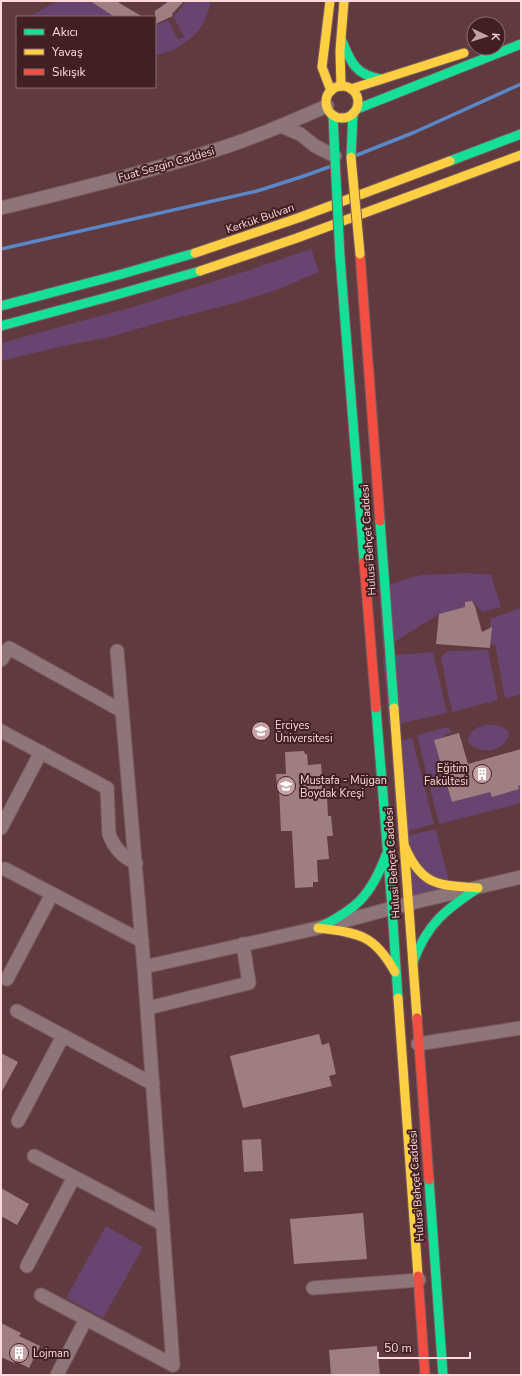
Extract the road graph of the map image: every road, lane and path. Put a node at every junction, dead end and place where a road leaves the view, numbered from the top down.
1 (330, 1) edge
2 (344, 1) edge
3 (340, 37) junction
4 (521, 44) edge
5 (466, 53) edge
6 (381, 79) junction
7 (341, 86) junction
8 (355, 88) junction
9 (331, 91) junction
10 (330, 111) junction
11 (355, 111) junction
12 (281, 126) junction
13 (521, 134) edge
14 (521, 155) edge
15 (335, 158) junction
16 (1, 208) edge
17 (1, 306) edge
18 (1, 326) edge
19 (117, 651) dead end
20 (1, 660) edge
21 (122, 710) junction
22 (1, 731) edge
23 (41, 752) junction
24 (1, 828) edge
25 (402, 840) junction
26 (387, 852) junction
27 (136, 863) junction
28 (5, 869) dead end
29 (521, 878) edge
30 (478, 888) junction
31 (52, 894) junction
32 (407, 904) junction
33 (392, 908) junction
34 (318, 928) junction
35 (142, 941) junction
36 (243, 944) junction
37 (412, 966) junction
38 (144, 967) junction
39 (396, 975) junction
40 (7, 979) dead end
41 (148, 1008) junction
42 (17, 1011) dead end
43 (521, 1028) edge
44 (63, 1036) junction
45 (418, 1044) junction
46 (153, 1084) junction
47 (18, 1121) dead end
48 (34, 1156) dead end
49 (74, 1177) junction
50 (163, 1224) junction
51 (27, 1266) dead end
52 (418, 1280) junction
53 (313, 1288) dead end
54 (41, 1295) dead end
55 (86, 1319) junction
56 (57, 1375) edge
57 (425, 1375) edge
58 (443, 1375) edge

1 - 9 street
2 - 3 street
3 - 6 street
3 - 7 street
4 - 11 street
5 - 6 street
6 - 8 street
7 - 8 street
7 - 9 street
8 - 11 street
9 - 10 street
10 - 11 street
10 - 12 street, Fuat Sezgin Caddesi
10 - 15 street, Hulusi Behçet Caddesi
11 - 25 street, Hulusi Behçet Caddesi, bridge
12 - 15 street
12 - 16 street, Fuat Sezgin Caddesi
13 - 17 street, Kerkük Bulvarı
14 - 18 street
15 - 26 street, Hulusi Behçet Caddesi, bridge
19 - 21 street
20 - 21 street
21 - 27 street
22 - 23 street
23 - 24 street
23 - 27 street
25 - 30 street
25 - 32 street, Hulusi Behçet Caddesi
26 - 33 street, Hulusi Behçet Caddesi
26 - 34 street
27 - 35 street
28 - 31 street
29 - 30 street
30 - 32 street
30 - 37 street
31 - 35 street
31 - 40 street
32 - 33 street
32 - 37 street, Hulusi Behçet Caddesi
33 - 34 street
33 - 39 street, Hulusi Behçet Caddesi
34 - 36 street
34 - 39 street
35 - 38 street
36 - 38 street
36 - 41 street
37 - 45 street, Hulusi Behçet Caddesi
38 - 41 street
39 - 52 street, Hulusi Behçet Caddesi
41 - 46 street
42 - 44 street
43 - 45 street
44 - 46 street
44 - 47 street
45 - 58 street, Hulusi Behçet Caddesi
46 - 50 street
48 - 49 street
49 - 50 street
49 - 51 street
50 - 55 street
52 - 53 street
52 - 57 street, Hulusi Behçet Caddesi
54 - 55 street
55 - 56 street

